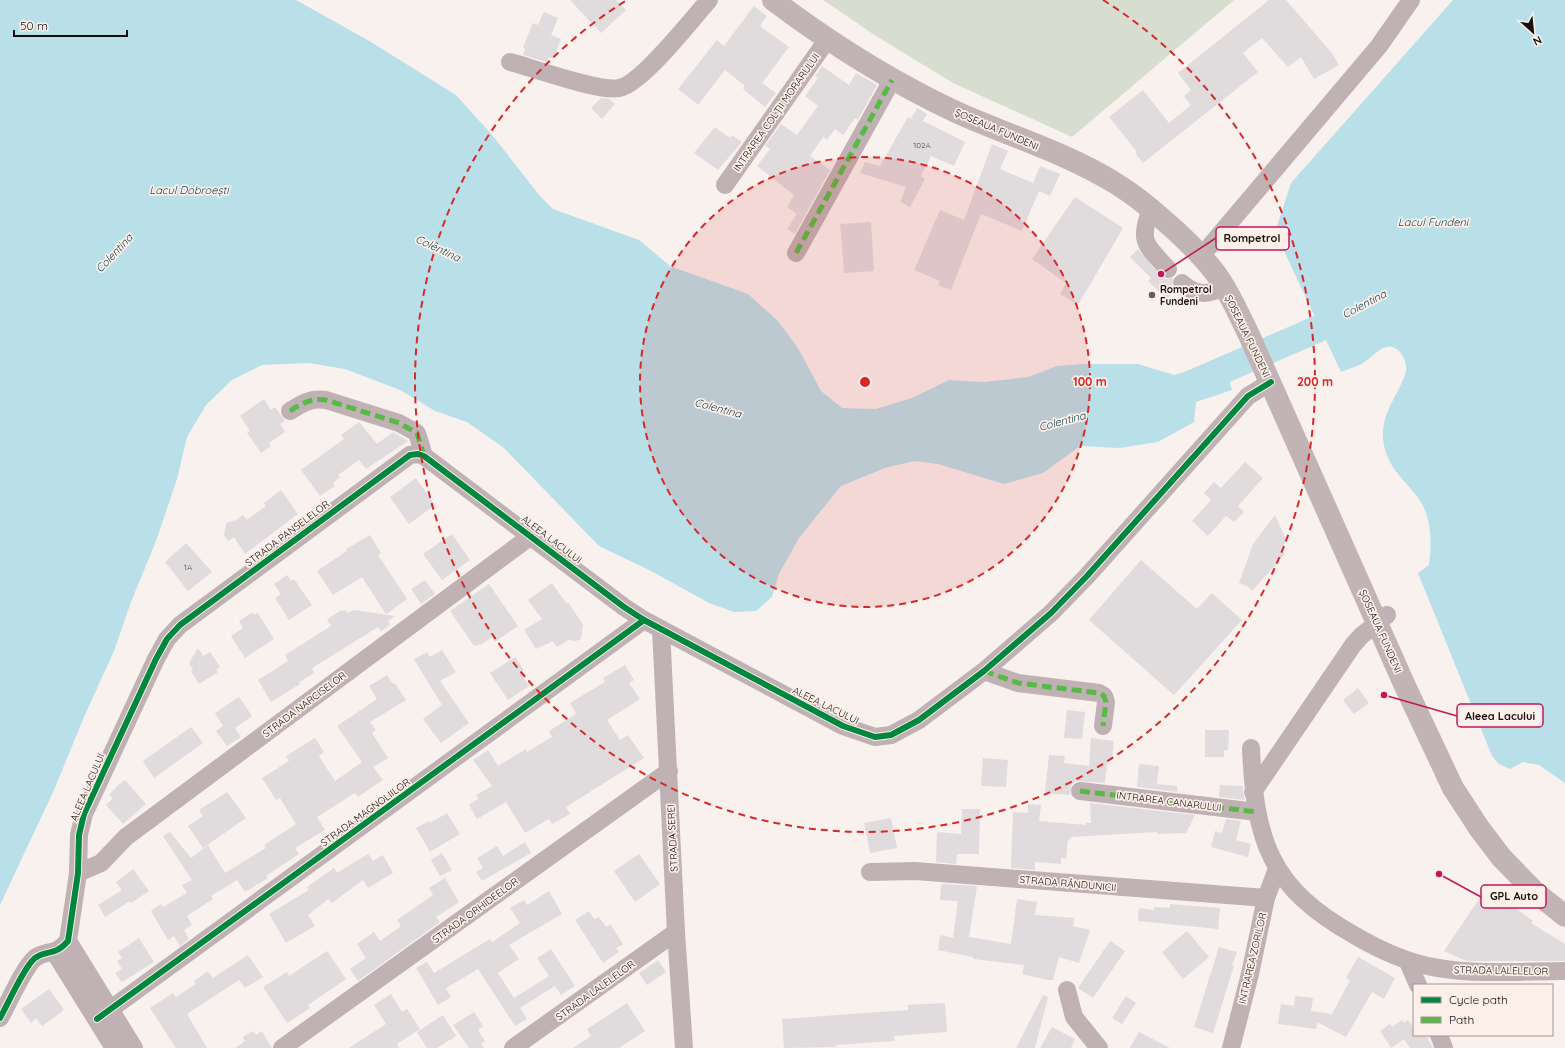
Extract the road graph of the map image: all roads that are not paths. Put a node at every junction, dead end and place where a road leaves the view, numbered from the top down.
1 (709, 0) edge
2 (773, 0) edge
3 (797, 0) edge
4 (1411, 0) edge
5 (827, 40) junction
6 (510, 62) dead end
7 (892, 80) junction
8 (725, 185) dead end
9 (1151, 209) junction
10 (1210, 246) junction
11 (796, 253) dead end
12 (1168, 269) dead end
13 (1182, 283) dead end
14 (1229, 286) junction
15 (1274, 379) junction
16 (290, 411) dead end
17 (424, 456) junction
18 (531, 536) junction
19 (1382, 619) junction
20 (644, 620) junction
21 (661, 629) junction
22 (167, 640) joint
23 (984, 671) junction
24 (1103, 726) dead end
25 (1251, 748) dead end
26 (669, 771) junction
27 (1080, 791) dead end
28 (1253, 792) junction
29 (1257, 812) junction
30 (1277, 869) junction
31 (78, 872) junction
32 (870, 872) dead end
33 (1266, 898) junction
34 (1565, 903) edge
35 (1565, 916) edge
36 (676, 932) junction
37 (61, 947) junction
38 (1408, 962) junction
39 (1565, 971) edge
40 (1418, 984) edge
41 (1066, 990) dead end
42 (104, 1014) junction
43 (0, 1018) edge
44 (1440, 1036) edge
45 (114, 1048) edge
46 (134, 1048) edge
47 (282, 1048) edge
48 (513, 1048) edge
49 (684, 1048) edge
50 (1099, 1048) edge
51 (1231, 1048) edge
52 (1444, 1048) edge

1 - 6 street
2 - 5 main road, ȘOSEAUA FUNDENI
3 - 10 main road, ȘOSEAUA FUNDENI
4 - 10 street
5 - 7 main road, ȘOSEAUA FUNDENI
5 - 8 street, INTRAREA COLȚII MORARULUI
7 - 9 main road, ȘOSEAUA FUNDENI
7 - 11 street
9 - 12 street
9 - 14 main road, ȘOSEAUA FUNDENI
10 - 14 main road, ȘOSEAUA FUNDENI
13 - 14 street
14 - 15 main road, ȘOSEAUA FUNDENI
15 - 19 main road, ȘOSEAUA FUNDENI
15 - 23 street, ALEEA LACULUI
16 - 17 street
17 - 18 street, ALEEA LACULUI
17 - 22 street, STRADA PANSELELOR
18 - 20 street, ALEEA LACULUI
18 - 31 street, STRADA NARCISELOR
19 - 28 street
19 - 34 main road, ȘOSEAUA FUNDENI
19 - 35 main road, ȘOSEAUA FUNDENI
20 - 21 street, ALEEA LACULUI
20 - 42 street, STRADA MAGNOLIILOR
21 - 23 street, ALEEA LACULUI
21 - 26 street, STRADA SEREI
22 - 31 street, ALEEA LACULUI
23 - 24 street
25 - 28 street, STRADA LALELELOR
26 - 36 street, STRADA SEREI
26 - 47 street, STRADA ORHIDEELOR
27 - 29 street, INTRAREA CANARULUI
28 - 29 street, STRADA LALELELOR
29 - 30 street, STRADA LALELELOR
30 - 33 street, INTRAREA ZORILOR
30 - 38 street, STRADA LALELELOR
31 - 37 street, ALEEA LACULUI
32 - 33 street, STRADA RÂNDUNICII
33 - 51 street, INTRAREA ZORILOR
36 - 48 street, STRADA LALELELOR
36 - 49 street, STRADA SEREI
37 - 42 street
37 - 43 street
38 - 39 street, STRADA LALELELOR
38 - 40 street
41 - 50 street
42 - 45 street
42 - 46 street
44 - 52 street

